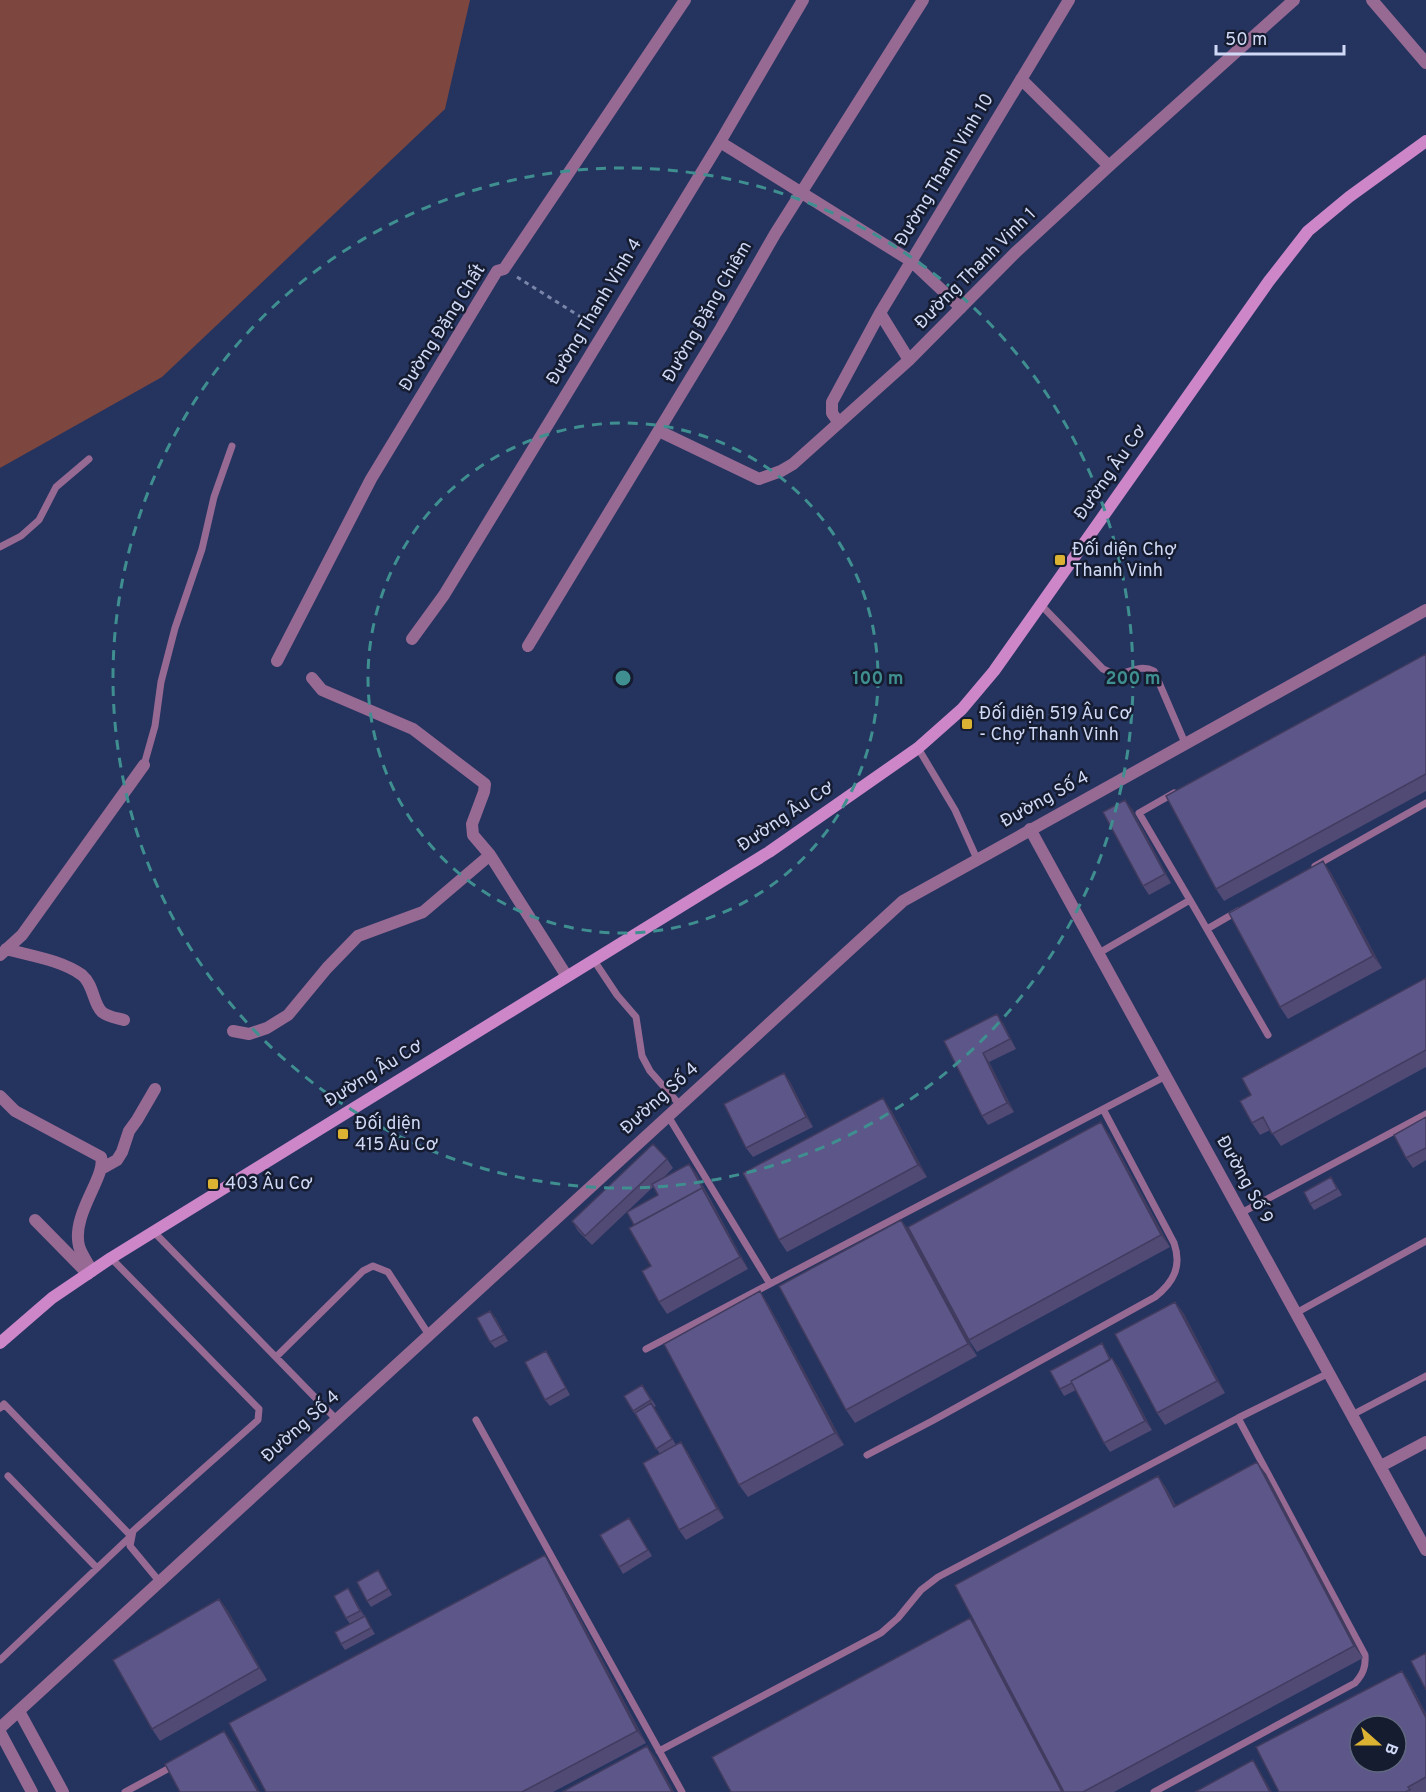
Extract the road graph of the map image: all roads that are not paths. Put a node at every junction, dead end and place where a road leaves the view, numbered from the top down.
1 (685, 0) edge
2 (803, 0) edge
3 (923, 0) edge
4 (1069, 0) edge
5 (1294, 0) edge
6 (1372, 0) edge
7 (1426, 63) edge
8 (1021, 79) junction
9 (1426, 141) edge
10 (720, 142) junction
11 (1109, 166) junction
12 (801, 192) junction
13 (911, 261) junction
14 (961, 308) junction
15 (880, 313) junction
16 (909, 360) junction
17 (839, 423) junction
18 (659, 431) junction
19 (232, 446) dead end
20 (89, 459) dead end
21 (0, 547) edge
22 (1041, 605) junction
23 (1426, 610) edge
24 (412, 639) dead end
25 (528, 646) dead end
26 (277, 661) dead end
27 (312, 678) dead end
28 (1185, 743) junction
29 (918, 748) junction
30 (144, 765) joint
31 (1180, 790) edge
32 (1426, 803) edge
33 (1030, 829) junction
34 (490, 855) junction
35 (977, 859) junction
36 (1306, 872) edge
37 (1190, 900) junction
38 (1246, 906) edge
39 (1207, 929) junction
40 (3, 952) edge
41 (1099, 953) junction
42 (593, 959) junction
43 (566, 975) junction
44 (124, 1020) dead end
45 (233, 1031) dead end
46 (1268, 1035) dead end
47 (1166, 1076) junction
48 (155, 1089) dead end
49 (0, 1096) edge
50 (680, 1106) junction
51 (1103, 1109) junction
52 (1426, 1114) edge
53 (668, 1116) junction
54 (101, 1169) junction
55 (1241, 1213) junction
56 (35, 1220) dead end
57 (154, 1232) junction
58 (1426, 1241) edge
59 (111, 1258) junction
60 (90, 1272) junction
61 (770, 1284) junction
62 (1296, 1313) junction
63 (429, 1335) junction
64 (0, 1343) edge
65 (646, 1349) dead end
66 (276, 1357) junction
67 (1329, 1373) junction
68 (1426, 1376) edge
69 (0, 1408) edge
70 (1352, 1415) junction
71 (1238, 1418) junction
72 (336, 1419) junction
73 (476, 1420) dead end
74 (1426, 1442) edge
75 (867, 1455) dead end
76 (1381, 1466) junction
77 (8, 1476) dead end
78 (131, 1536) junction
79 (1426, 1550) edge
80 (555, 1561) junction
81 (545, 1567) edge
82 (96, 1568) junction
83 (159, 1581) junction
84 (0, 1660) edge
85 (19, 1711) junction
86 (0, 1730) edge
87 (659, 1751) junction
88 (179, 1763) edge
89 (139, 1789) edge
90 (32, 1792) edge
91 (63, 1792) edge
92 (125, 1792) edge
93 (682, 1792) edge
94 (1154, 1792) edge

1 - 26 street, Đường Đặng Chất
2 - 10 street, Đường Thanh Vinh 4
3 - 12 street, Đường Đặng Chiêm
4 - 8 street, Đường Thanh Vinh 10
5 - 11 street, Đường Thanh Vinh 1
6 - 7 street
8 - 11 street
8 - 13 street, Đường Thanh Vinh 10
9 - 22 main road, Đường Âu Cơ
10 - 12 street
10 - 24 street, Đường Thanh Vinh 4
11 - 14 street, Đường Thanh Vinh 1
12 - 13 street
12 - 18 street, Đường Đặng Chiêm
13 - 14 street
13 - 15 street, Đường Thanh Vinh 10
14 - 16 street, Đường Thanh Vinh 1
15 - 16 street
15 - 17 street, Đường Thanh Vinh 10
16 - 17 street, Đường Thanh Vinh 1
17 - 18 street, Đường Thanh Vinh 1
18 - 25 street, Đường Đặng Chiêm
19 - 30 lane
20 - 21 lane
22 - 28 lane
22 - 29 main road, Đường Âu Cơ
23 - 28 street, Đường Số 4
27 - 34 street
28 - 33 street, Đường Số 4
29 - 35 lane
29 - 42 main road, Đường Âu Cơ
30 - 40 street
31 - 37 lane
32 - 36 lane
33 - 35 street, Đường Số 4
33 - 41 street, Đường Số 9
34 - 43 street
34 - 45 street
35 - 50 street, Đường Số 4
37 - 39 lane
37 - 41 lane
38 - 39 lane
39 - 46 lane
40 - 44 street
41 - 47 street, Đường Số 9
42 - 43 main road, Đường Âu Cơ
42 - 50 lane
43 - 57 main road, Đường Âu Cơ
47 - 51 lane
47 - 55 street, Đường Số 9
48 - 54 street
49 - 54 street
50 - 53 street, Đường Số 4
51 - 61 lane
51 - 75 lane
52 - 55 lane
53 - 61 lane
53 - 63 street, Đường Số 4
54 - 60 street
55 - 62 street, Đường Số 9
56 - 60 street
57 - 59 main road, Đường Âu Cơ
57 - 66 lane
58 - 62 lane
59 - 60 main road, Đường Âu Cơ
59 - 78 lane
60 - 64 main road, Đường Âu Cơ
61 - 65 lane
62 - 67 street, Đường Số 9
63 - 66 lane
63 - 72 street, Đường Số 4
66 - 72 lane
67 - 70 street, Đường Số 9
67 - 71 lane
68 - 70 lane
69 - 78 lane
70 - 76 street, Đường Số 9
71 - 87 lane
71 - 94 lane
72 - 83 street, Đường Số 4
73 - 80 lane
74 - 76 street
76 - 79 street, Đường Số 9
77 - 82 lane
78 - 82 lane
78 - 83 lane
80 - 81 lane
80 - 87 lane
82 - 84 lane
83 - 85 street, Đường Số 4
85 - 86 street, Đường Số 4
85 - 91 street
86 - 90 street
87 - 93 lane
88 - 89 lane
89 - 92 lane

